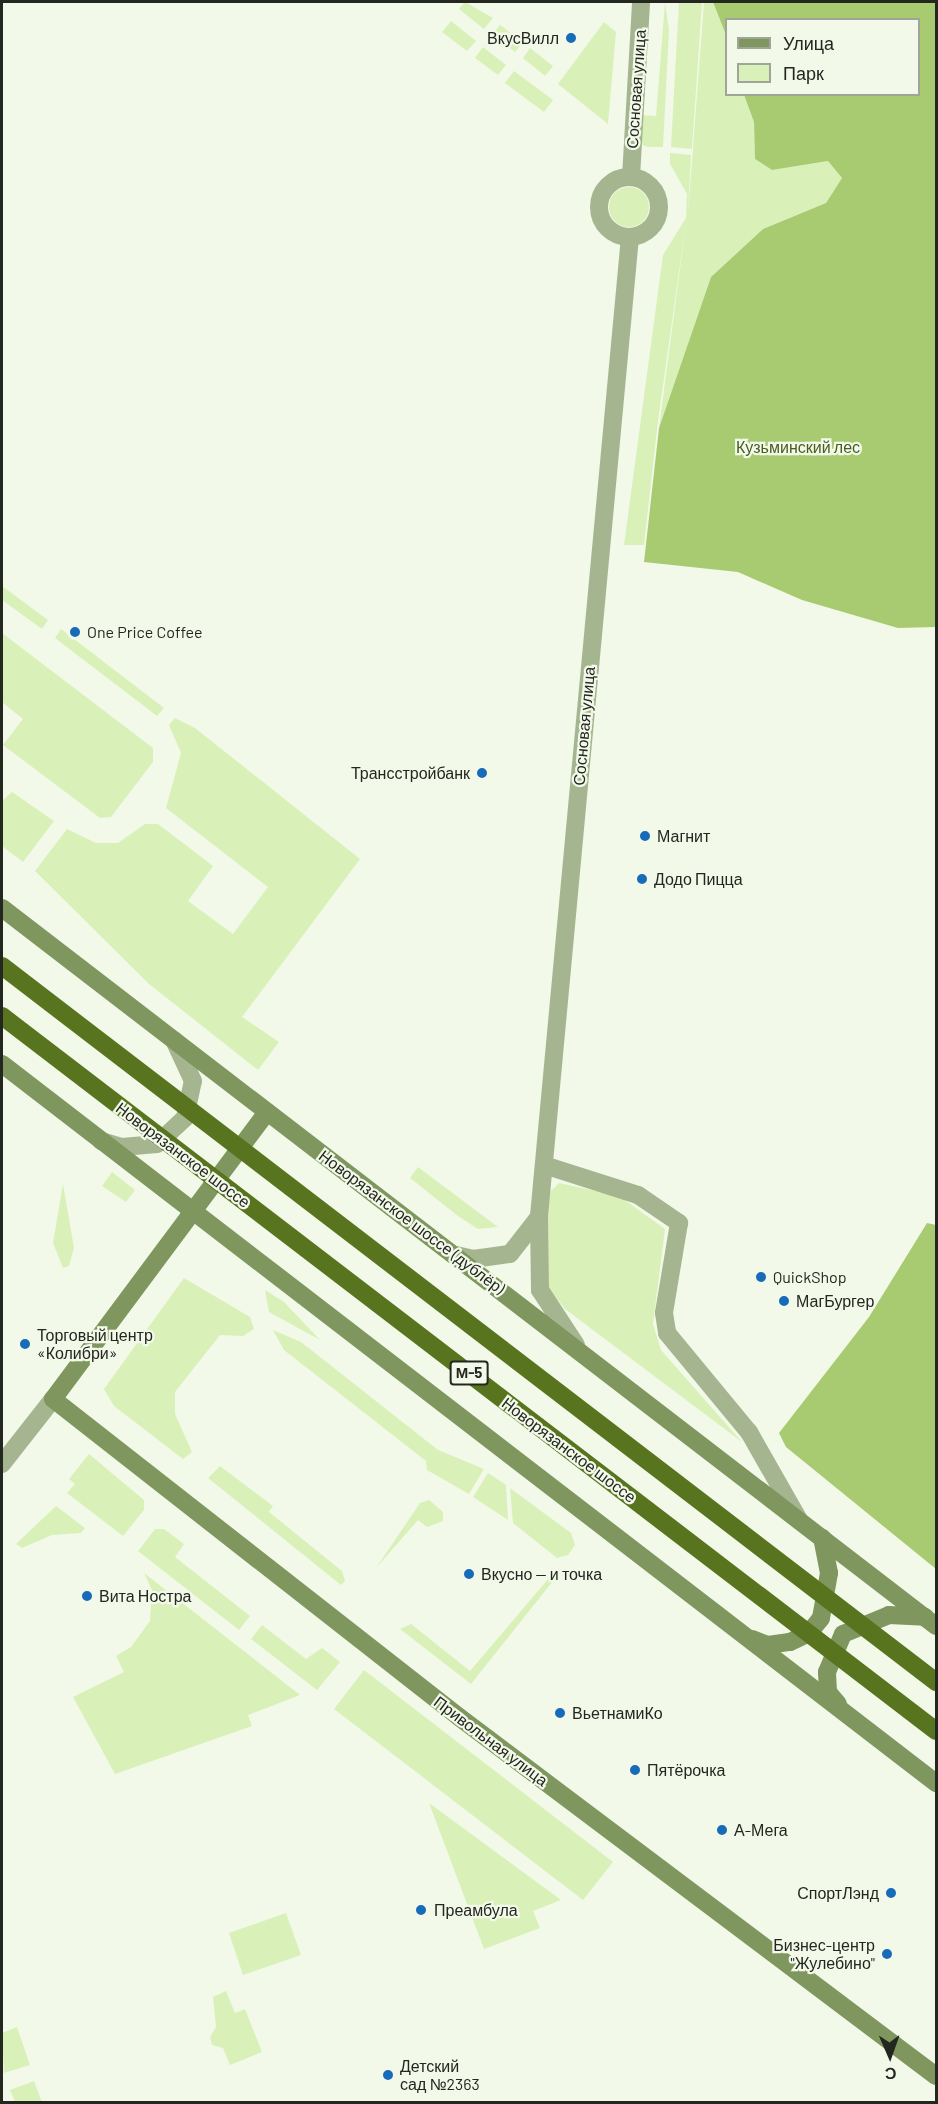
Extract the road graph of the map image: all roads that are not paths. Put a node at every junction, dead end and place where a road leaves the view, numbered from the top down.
1 (641, 2) edge
2 (631, 177) junction
3 (630, 237) junction
4 (2, 908) edge
5 (2, 966) edge
6 (2, 1016) edge
7 (173, 1039) junction
8 (2, 1064) edge
9 (267, 1112) junction
10 (99, 1140) junction
11 (544, 1165) junction
12 (192, 1210) junction
13 (539, 1216) junction
14 (456, 1255) junction
15 (586, 1357) junction
16 (53, 1399) junction
17 (2, 1464) edge
18 (799, 1520) junction
19 (822, 1538) junction
20 (930, 1622) edge
21 (745, 1636) junction
22 (936, 1682) edge
23 (846, 1713) junction
24 (936, 1731) edge
25 (936, 1782) edge
26 (936, 2076) edge

1 - 2 street, Сосновая улица
2 - 3 street
2 - 3 street
3 - 11 street, Сосновая улица
4 - 7 main road, Новорязанское шоссе (дублёр)
5 - 22 highway, М-5
6 - 24 highway, Новорязанское шоссе / М-5
7 - 9 main road, Новорязанское шоссе (дублёр)
7 - 10 street
8 - 10 main road, Новорязанское шоссе (дублёр)
9 - 12 main road
9 - 14 main road, Новорязанское шоссе (дублёр)
10 - 12 main road, Новорязанское шоссе (дублёр)
11 - 13 street, Сосновая улица
11 - 18 street
12 - 16 main road
12 - 21 main road, Новорязанское шоссе (дублёр)
13 - 14 street
13 - 15 street, Сосновая улица
14 - 15 main road, Новорязанское шоссе (дублёр)
15 - 18 main road, Новорязанское шоссе (дублёр)
16 - 17 street
16 - 26 main road, Привольная улица
18 - 19 main road, Новорязанское шоссе (дублёр)
19 - 20 main road, Новорязанское шоссе (дублёр)
19 - 21 main road, Новорязанское шоссе (дублёр)
20 - 23 main road, Новорязанское шоссе (дублёр)
21 - 23 main road, Новорязанское шоссе (дублёр)
23 - 25 main road, Новорязанское шоссе (дублёр)

